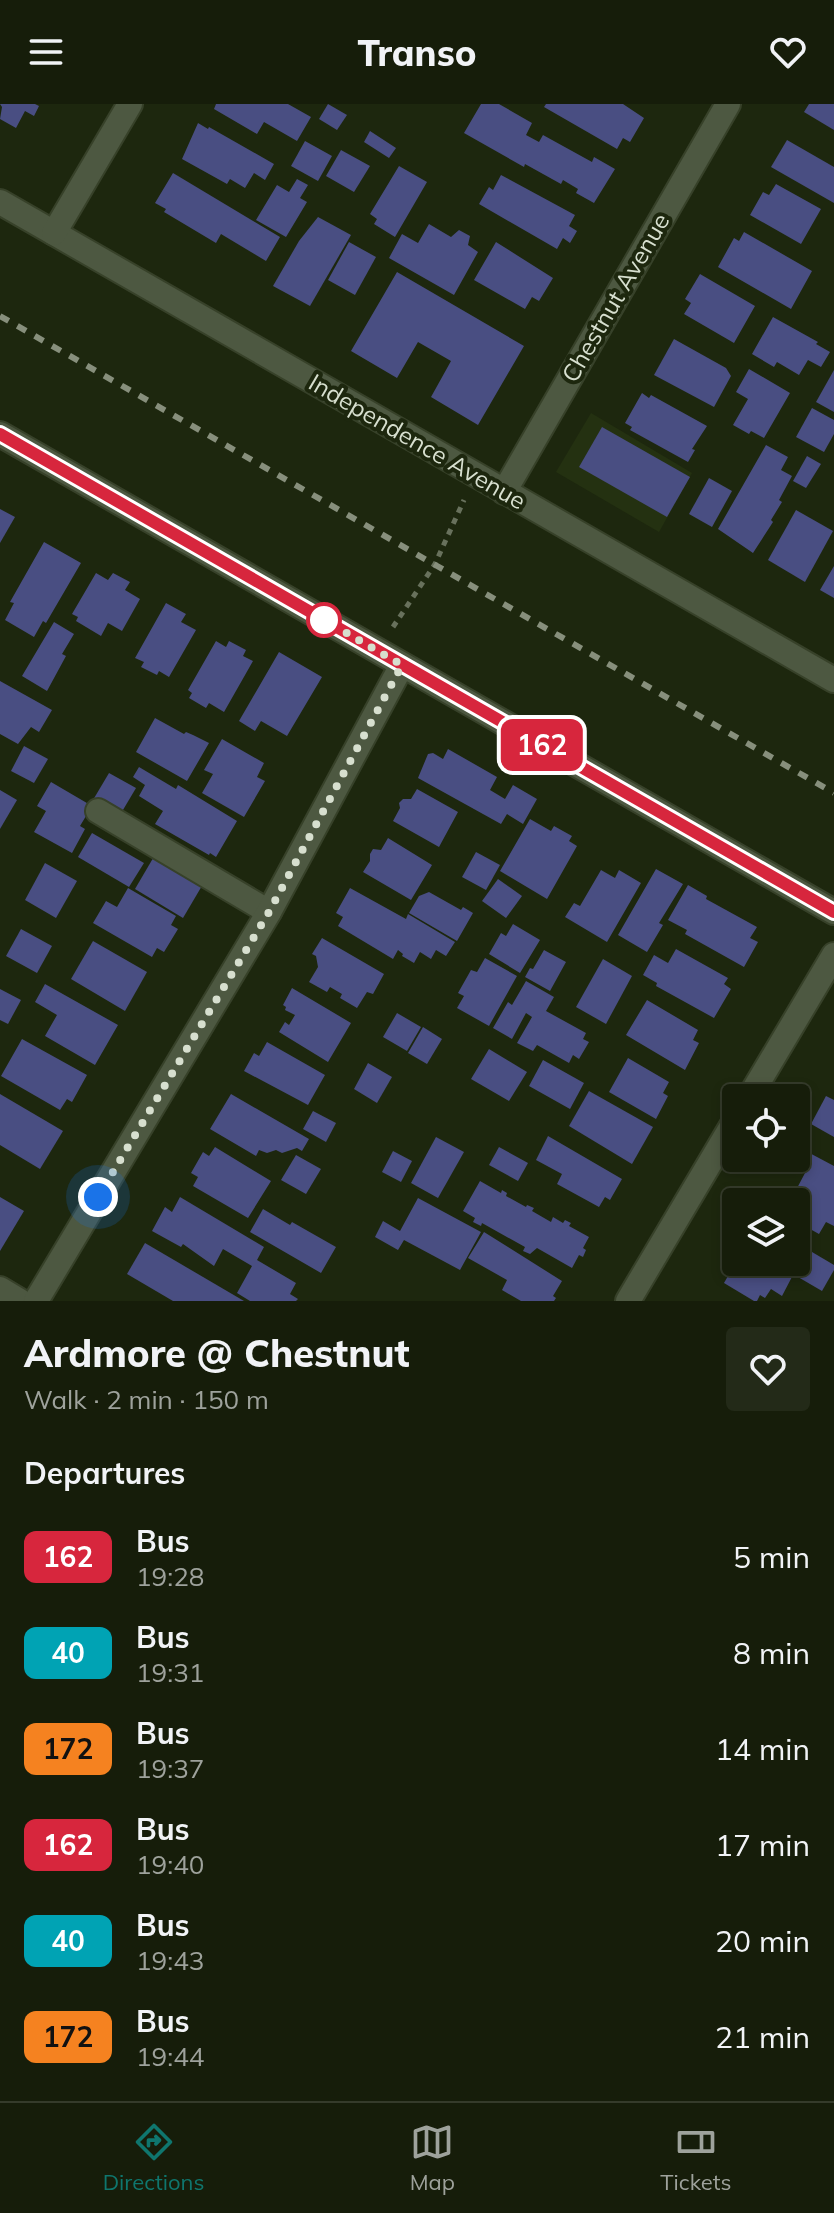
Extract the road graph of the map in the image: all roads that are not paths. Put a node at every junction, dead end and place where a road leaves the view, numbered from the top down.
1 (130, 104) edge
2 (728, 104) edge
3 (0, 202) edge
4 (54, 233) junction
5 (0, 434) edge
6 (504, 492) junction
7 (402, 665) junction
8 (834, 680) edge
9 (98, 811) dead end
10 (269, 912) junction
11 (834, 912) edge
12 (834, 955) edge
13 (757, 1084) edge
14 (722, 1143) edge
15 (0, 1289) edge
16 (20, 1301) edge
17 (36, 1301) edge
18 (628, 1301) edge

1 - 4 street
2 - 6 street, Chestnut Avenue
3 - 4 street, Independence Avenue
4 - 6 street, Independence Avenue
5 - 7 street
6 - 8 street, Independence Avenue
7 - 10 street
7 - 11 street
9 - 10 street
10 - 17 street
12 - 13 street
14 - 18 street
15 - 16 street

